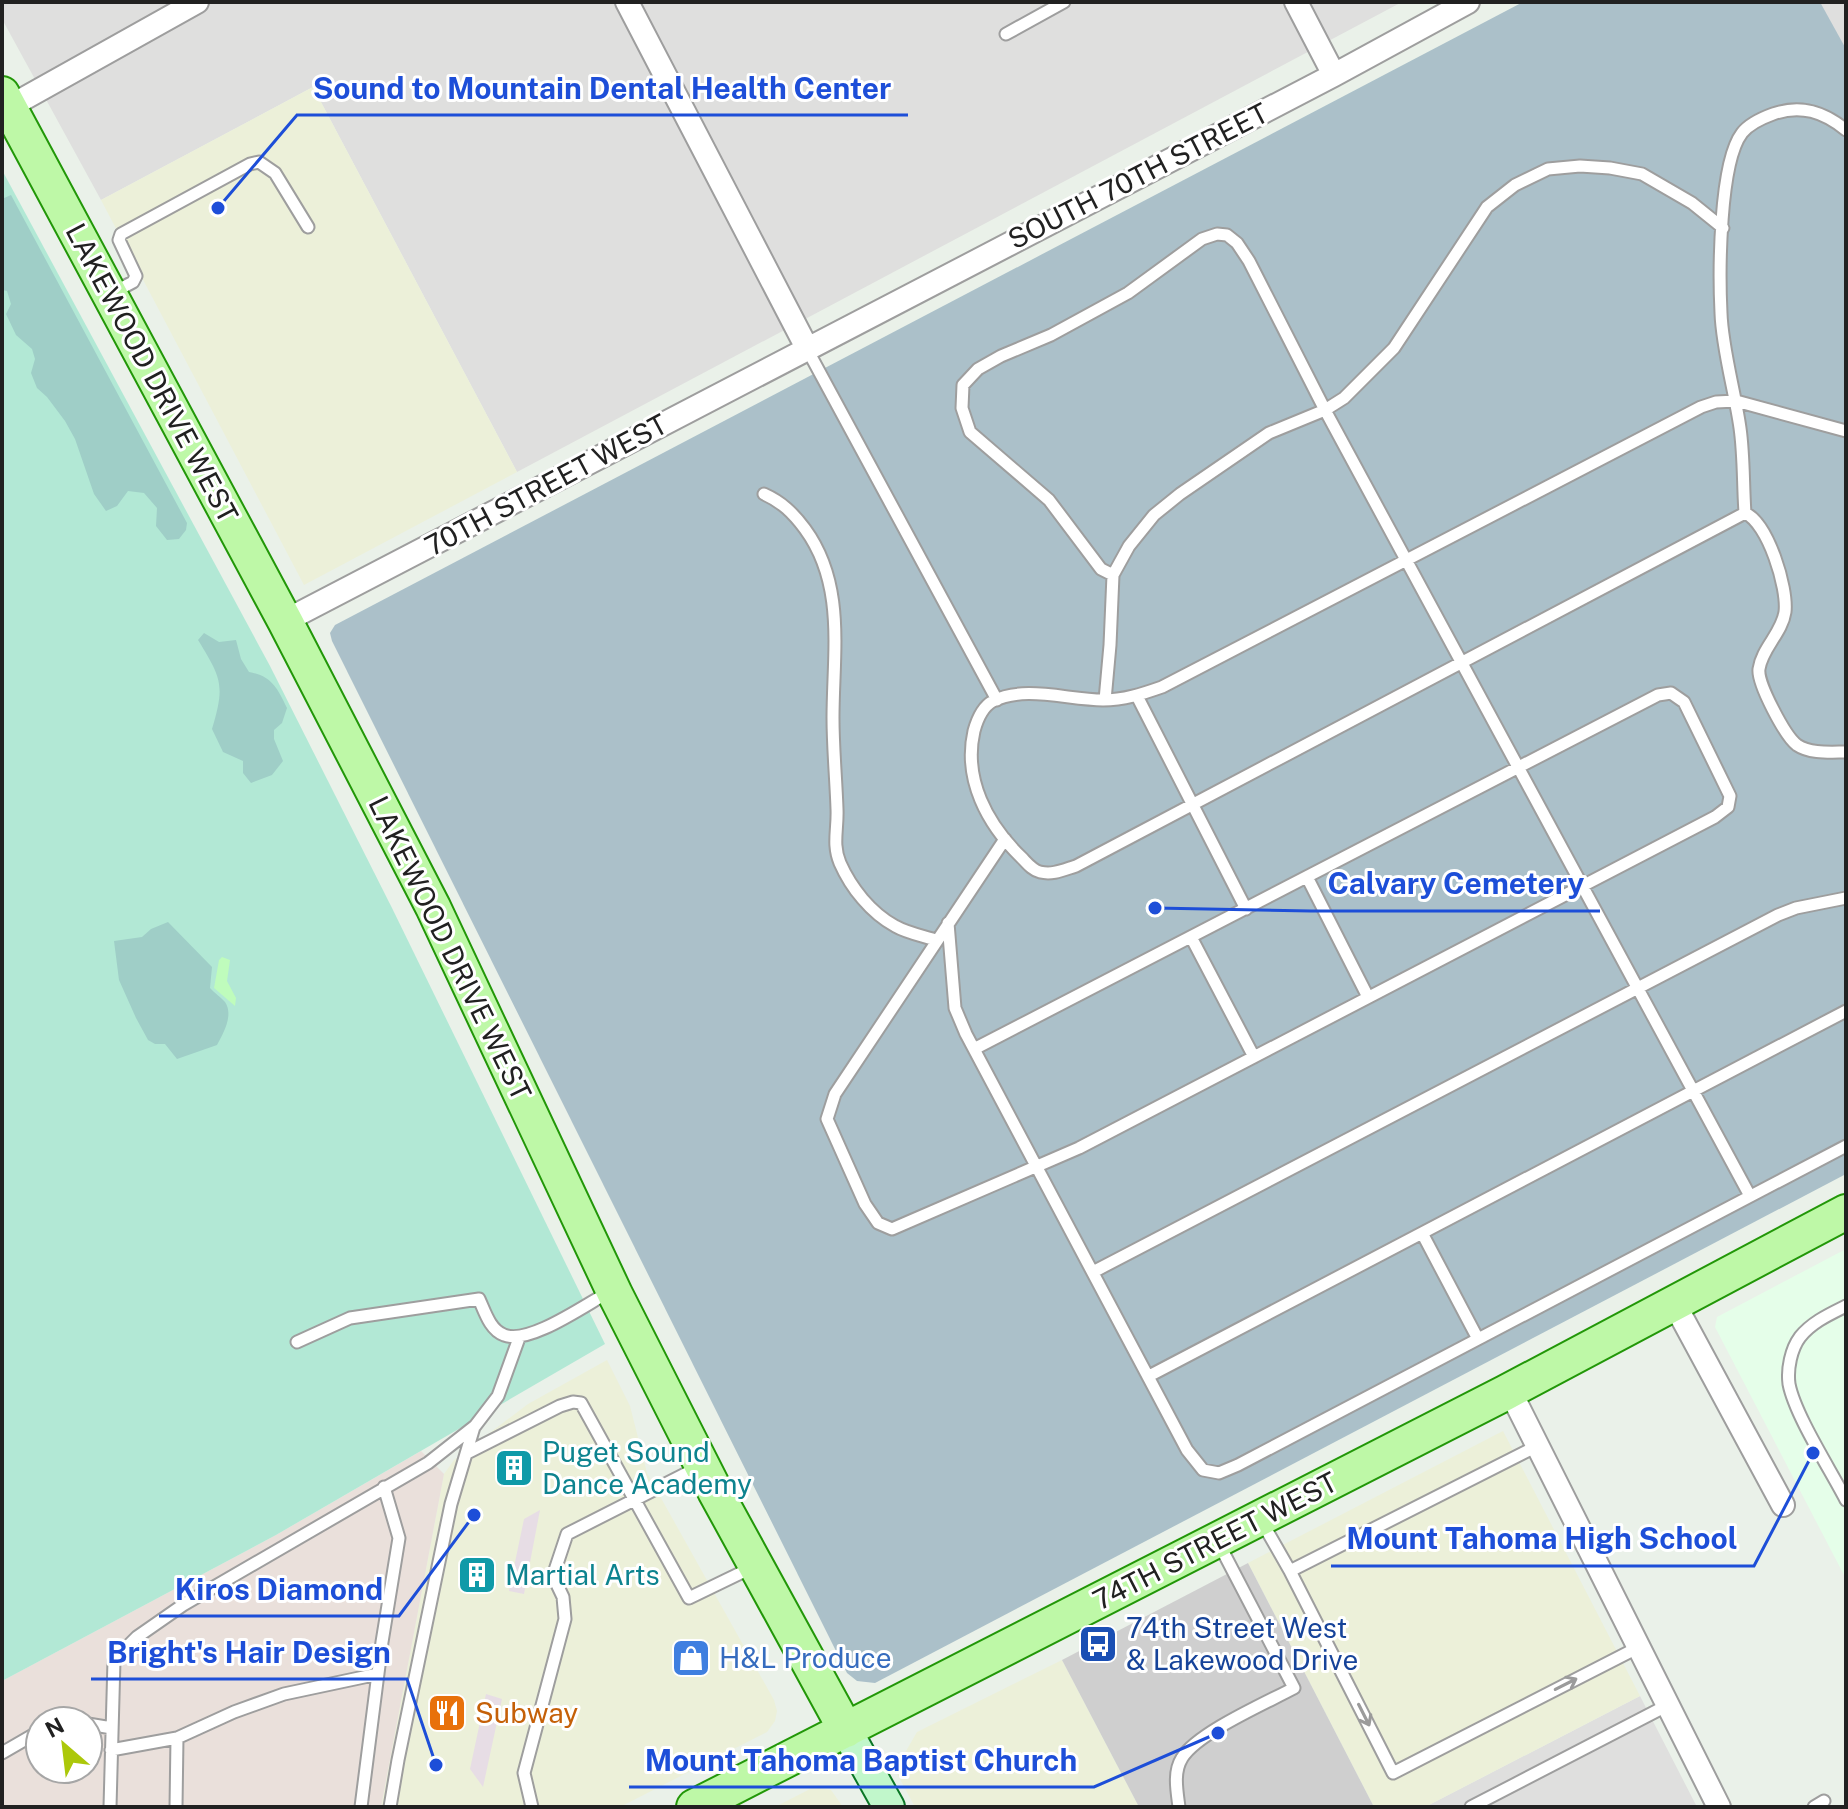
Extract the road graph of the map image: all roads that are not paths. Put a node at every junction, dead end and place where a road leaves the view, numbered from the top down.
1 (197, 2) edge
2 (627, 2) edge
3 (1064, 2) edge
4 (1296, 2) edge
5 (1464, 3) edge
6 (1006, 34) dead end
7 (1334, 75) junction
8 (5, 100) edge
9 (1846, 130) edge
10 (308, 227) dead end
11 (1723, 228) junction
12 (110, 294) junction
13 (807, 348) junction
14 (1736, 401) junction
15 (1325, 410) junction
16 (1846, 431) edge
17 (764, 494) dead end
18 (1745, 513) junction
19 (1408, 560) junction
20 (1113, 575) junction
21 (285, 621) junction
22 (1463, 662) junction
23 (1137, 696) junction
24 (997, 700) junction
25 (1105, 700) junction
26 (1846, 752) edge
27 (1518, 767) junction
28 (1192, 805) junction
29 (1005, 839) junction
30 (1307, 877) junction
31 (1582, 886) junction
32 (1846, 898) edge
33 (1246, 909) junction
34 (948, 923) junction
35 (1191, 937) junction
36 (936, 940) junction
37 (1637, 988) junction
38 (1368, 997) junction
39 (1846, 1011) edge
40 (974, 1049) junction
41 (1254, 1057) junction
42 (1693, 1091) junction
43 (1846, 1146) edge
44 (1037, 1167) junction
45 (1750, 1196) junction
46 (1846, 1212) edge
47 (1422, 1233) junction
48 (1093, 1272) junction
49 (613, 1290) junction
50 (1674, 1303) junction
51 (1846, 1306) edge
52 (519, 1338) junction
53 (1478, 1339) junction
54 (297, 1342) dead end
55 (1149, 1376) junction
56 (1510, 1391) junction
57 (475, 1426) junction
58 (1537, 1446) junction
59 (467, 1453) junction
60 (702, 1466) junction
61 (384, 1487) junction
62 (1846, 1498) edge
63 (636, 1499) junction
64 (1783, 1505) dead end
65 (1260, 1518) junction
66 (1217, 1540) junction
67 (755, 1566) junction
68 (1290, 1571) junction
69 (1639, 1647) junction
70 (378, 1674) junction
71 (1668, 1705) junction
72 (104, 1727) edge
73 (112, 1728) junction
74 (846, 1730) junction
75 (177, 1738) junction
76 (24, 1740) edge
77 (111, 1750) junction
78 (2, 1753) edge
79 (110, 1807) edge
80 (176, 1807) edge
81 (361, 1807) edge
82 (390, 1807) edge
83 (532, 1807) edge
84 (694, 1807) edge
85 (889, 1807) edge
86 (1179, 1807) edge
87 (1471, 1807) edge
88 (1719, 1807) edge

1 - 8 street
2 - 13 street
3 - 6 lane
4 - 7 street
5 - 7 street, SOUTH 70TH STREET
7 - 13 street, SOUTH 70TH STREET
8 - 12 main road, LAKEWOOD DRIVE WEST
9 - 11 lane
10 - 12 lane
11 - 14 lane
11 - 15 lane
12 - 21 main road, LAKEWOOD DRIVE WEST
13 - 21 street, 70TH STREET WEST
13 - 24 lane
14 - 16 lane
14 - 18 lane
14 - 19 lane
15 - 19 lane
15 - 20 lane
15 - 20 lane
17 - 36 lane
18 - 22 lane
18 - 26 lane
19 - 22 lane
19 - 23 lane
20 - 25 lane
21 - 49 main road, LAKEWOOD DRIVE WEST
22 - 27 lane
22 - 28 lane
23 - 25 lane
23 - 28 lane
24 - 25 lane
24 - 29 lane
27 - 30 lane
27 - 31 lane
27 - 31 lane
28 - 29 lane
28 - 33 lane
29 - 34 lane
30 - 33 lane
30 - 38 lane
31 - 37 lane
31 - 38 lane
32 - 37 lane
33 - 35 lane
34 - 36 lane
34 - 40 lane
35 - 40 lane
35 - 41 lane
36 - 44 lane
37 - 42 lane
37 - 48 lane
38 - 41 lane
39 - 42 lane
40 - 44 lane
41 - 44 lane
42 - 45 lane
42 - 47 lane
43 - 45 lane
44 - 48 lane
45 - 53 lane
46 - 50 main road, 74TH STREET WEST
47 - 53 lane
47 - 55 lane
48 - 55 lane
49 - 52 lane
49 - 60 main road, LAKEWOOD DRIVE WEST
50 - 56 main road, 74TH STREET WEST
50 - 64 street
51 - 62 lane
52 - 54 lane
52 - 57 lane
53 - 55 lane
56 - 58 street
56 - 65 main road, 74TH STREET WEST
57 - 59 lane
57 - 61 lane
58 - 68 lane
58 - 69 street
59 - 63 lane
59 - 82 lane
60 - 63 lane
60 - 67 main road, LAKEWOOD DRIVE WEST
61 - 70 lane
61 - 73 lane
63 - 67 lane
63 - 83 lane
65 - 66 main road, 74TH STREET WEST
65 - 68 lane
66 - 74 main road, 74TH STREET WEST
66 - 86 lane
67 - 74 main road, LAKEWOOD DRIVE WEST
68 -> 69 lane
69 - 71 street
70 - 75 lane
70 - 81 lane
71 - 87 lane
71 - 88 street
72 - 73 lane
73 - 77 lane
74 - 84 main road, 74TH STREET WEST
74 - 85 main road, LAKEWOOD DRIVE WEST
75 - 77 lane
75 - 80 lane
76 - 78 lane
77 - 79 lane

